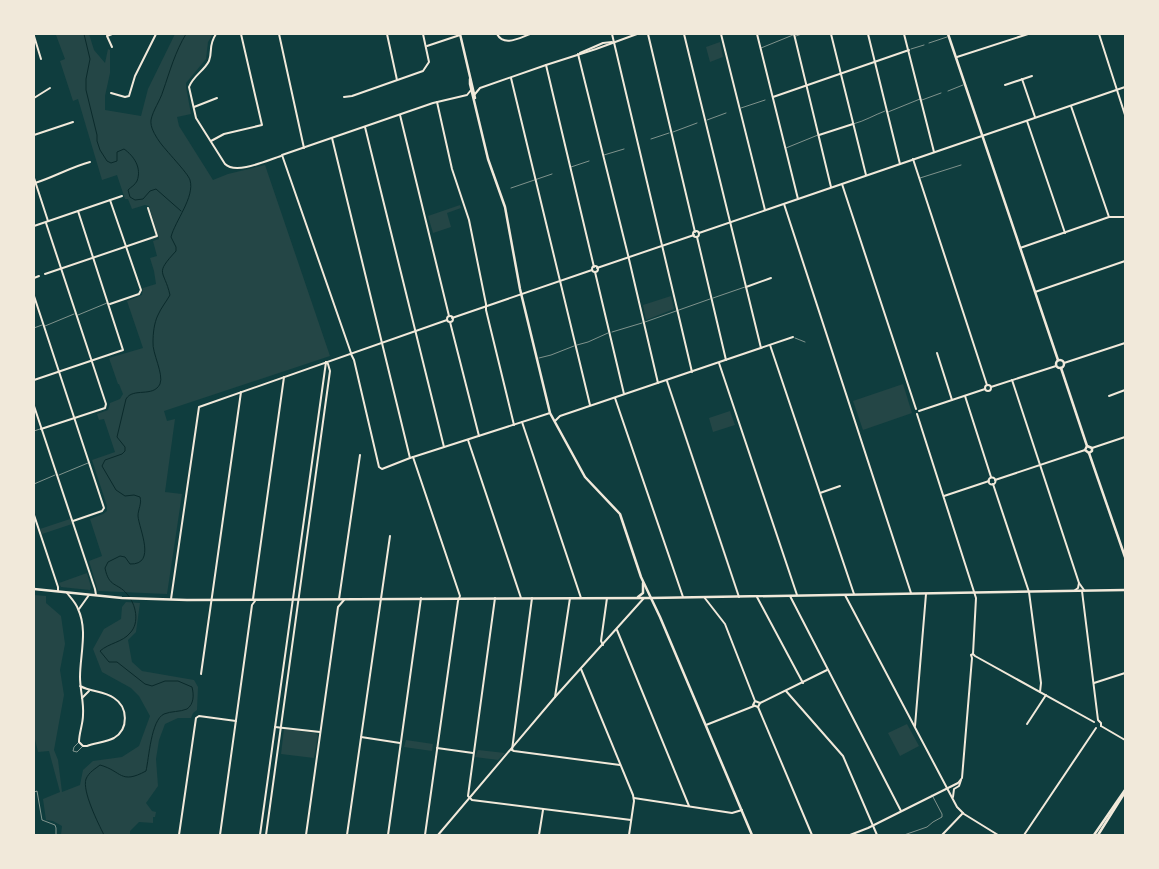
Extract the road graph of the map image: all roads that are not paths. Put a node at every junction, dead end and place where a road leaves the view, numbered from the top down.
1 (112, 34) edge
2 (156, 34) edge
3 (216, 34) edge
4 (241, 34) edge
5 (279, 34) edge
6 (387, 34) edge
7 (423, 34) edge
8 (460, 34) edge
9 (497, 34) edge
10 (530, 34) edge
11 (612, 34) edge
12 (637, 34) edge
13 (648, 34) edge
14 (684, 34) edge
15 (721, 34) edge
16 (757, 34) edge
17 (802, 34) edge
18 (831, 34) edge
19 (868, 34) edge
20 (904, 34) edge
21 (1028, 34) edge
22 (1099, 34) edge
23 (794, 35) edge
24 (948, 35) edge
25 (34, 36) edge
26 (615, 41) junction
27 (929, 43) dead end
28 (924, 45) dead end
29 (426, 46) junction
30 (112, 47) dead end
31 (761, 48) junction
32 (909, 50) junction
33 (578, 54) junction
34 (956, 58) junction
35 (42, 59) dead end
36 (875, 62) junction
37 (546, 65) junction
38 (840, 74) junction
39 (1032, 76) dead end
40 (511, 78) junction
41 (1022, 79) junction
42 (397, 80) junction
43 (965, 84) junction
44 (1005, 85) dead end
45 (807, 86) junction
46 (1125, 87) edge
47 (50, 88) dead end
48 (472, 88) junction
49 (480, 88) junction
50 (1117, 89) junction
51 (948, 91) dead end
52 (110, 93) dead end
53 (941, 93) dead end
54 (467, 95) junction
55 (474, 96) junction
56 (344, 97) dead end
57 (772, 97) junction
58 (34, 98) edge
59 (217, 98) dead end
60 (765, 100) dead end
61 (921, 100) junction
62 (437, 102) junction
63 (1071, 105) junction
64 (193, 108) junction
65 (739, 109) junction
66 (887, 112) junction
67 (726, 113) dead end
68 (400, 115) junction
69 (1125, 115) edge
70 (1035, 117) junction
71 (705, 120) junction
72 (1026, 120) junction
73 (73, 122) dead end
74 (697, 123) dead end
75 (853, 124) junction
76 (366, 127) junction
77 (671, 132) junction
78 (34, 135) edge
79 (819, 135) junction
80 (982, 135) junction
81 (332, 138) junction
82 (651, 139) dead end
83 (211, 141) junction
84 (304, 148) junction
85 (785, 148) junction
86 (624, 149) dead end
87 (934, 152) junction
88 (282, 156) junction
89 (604, 156) junction
90 (913, 159) junction
91 (588, 161) dead end
92 (90, 162) dead end
93 (900, 164) junction
94 (961, 165) dead end
95 (570, 168) junction
96 (552, 174) dead end
97 (866, 175) junction
98 (34, 178) edge
99 (920, 178) junction
100 (536, 179) junction
101 (35, 183) junction
102 (842, 184) junction
103 (831, 187) junction
104 (511, 188) dead end
105 (122, 196) dead end
106 (798, 199) junction
107 (110, 200) junction
108 (784, 204) junction
109 (148, 208) dead end
110 (765, 210) junction
111 (78, 212) junction
112 (1109, 217) junction
113 (1125, 217) edge
114 (47, 222) junction
115 (730, 222) junction
116 (34, 226) edge
117 (695, 232) junction
118 (699, 233) junction
119 (1065, 233) junction
120 (694, 235) junction
121 (697, 237) junction
122 (126, 246) junction
123 (663, 246) junction
124 (1020, 248) junction
125 (94, 257) junction
126 (629, 258) junction
127 (1125, 261) edge
128 (594, 266) junction
129 (61, 268) junction
130 (597, 268) junction
131 (592, 270) junction
132 (595, 272) junction
133 (45, 274) dead end
134 (40, 276) dead end
135 (34, 278) edge
136 (772, 278) dead end
137 (561, 281) junction
138 (746, 287) junction
139 (1035, 292) junction
140 (522, 294) junction
141 (34, 296) edge
142 (711, 298) junction
143 (109, 304) junction
144 (486, 307) junction
145 (678, 309) junction
146 (76, 315) junction
147 (449, 316) junction
148 (452, 318) junction
149 (447, 320) junction
150 (450, 322) junction
151 (644, 322) junction
152 (43, 326) junction
153 (34, 328) edge
154 (415, 332) junction
155 (610, 333) junction
156 (793, 337) joint
157 (382, 342) junction
158 (805, 342) dead end
159 (1125, 343) edge
160 (576, 345) junction
161 (770, 345) junction
162 (761, 348) junction
163 (936, 353) dead end
164 (350, 354) junction
165 (538, 358) junction
166 (726, 360) junction
167 (1058, 360) junction
168 (91, 361) junction
169 (326, 362) junction
170 (719, 363) junction
171 (1064, 363) junction
172 (1056, 366) junction
173 (1061, 368) junction
174 (59, 372) junction
175 (692, 372) junction
176 (284, 377) junction
177 (34, 380) edge
178 (666, 380) junction
179 (1012, 380) junction
180 (658, 383) junction
181 (987, 385) junction
182 (991, 387) junction
183 (985, 390) junction
184 (1125, 390) edge
185 (241, 392) junction
186 (624, 394) junction
187 (965, 396) junction
188 (1109, 396) dead end
189 (615, 398) junction
190 (952, 400) junction
191 (34, 406) edge
192 (590, 406) junction
193 (916, 409) junction
194 (920, 411) junction
195 (550, 413) junction
196 (918, 414) junction
197 (560, 416) junction
198 (74, 418) junction
199 (522, 422) junction
200 (555, 423) junction
201 (514, 425) junction
202 (42, 429) junction
203 (34, 431) edge
204 (479, 437) junction
205 (1125, 437) edge
206 (468, 440) junction
207 (1087, 446) junction
208 (444, 447) junction
209 (1092, 448) junction
210 (1085, 450) junction
211 (1090, 453) junction
212 (360, 455) dead end
213 (412, 458) junction
214 (89, 463) junction
215 (1040, 465) junction
216 (57, 475) junction
217 (991, 478) junction
218 (995, 480) junction
219 (988, 481) junction
220 (34, 484) edge
221 (993, 484) junction
222 (840, 486) dead end
223 (820, 492) junction
224 (944, 496) junction
225 (34, 515) edge
226 (73, 521) junction
227 (390, 536) dead end
228 (1125, 557) edge
229 (641, 577) junction
230 (1079, 583) junction
231 (34, 589) edge
232 (1125, 590) edge
233 (1072, 591) junction
234 (1082, 591) junction
235 (1089, 591) junction
236 (58, 592) junction
237 (975, 592) junction
238 (1029, 592) junction
239 (67, 593) junction
240 (854, 594) junction
241 (911, 594) junction
242 (926, 594) junction
243 (88, 595) junction
244 (96, 595) junction
245 (797, 595) junction
246 (845, 595) junction
247 (757, 596) junction
248 (790, 596) junction
249 (682, 597) junction
250 (704, 597) junction
251 (739, 597) junction
252 (380, 598) junction
253 (421, 598) junction
254 (459, 598) junction
255 (495, 598) junction
256 (521, 598) junction
257 (532, 598) junction
258 (570, 598) junction
259 (581, 598) junction
260 (607, 598) junction
261 (637, 598) junction
262 (644, 598) junction
263 (651, 598) junction
264 (171, 599) junction
265 (212, 599) junction
266 (248, 599) junction
267 (255, 599) junction
268 (293, 599) junction
269 (298, 599) junction
270 (333, 599) junction
271 (339, 599) junction
272 (345, 599) junction
273 (252, 605) junction
274 (338, 607) junction
275 (79, 609) junction
276 (616, 630) junction
277 (603, 645) junction
278 (973, 654) junction
279 (975, 656) junction
280 (972, 658) junction
281 (581, 669) junction
282 (827, 670) junction
283 (1125, 673) edge
284 (202, 674) dead end
285 (803, 683) junction
286 (1094, 683) junction
287 (80, 686) junction
288 (89, 691) junction
289 (786, 691) junction
290 (1040, 692) junction
291 (1046, 695) junction
292 (555, 697) junction
293 (82, 698) junction
294 (755, 701) junction
295 (760, 703) junction
296 (754, 706) junction
297 (758, 707) junction
298 (1098, 720) junction
299 (236, 721) junction
300 (1094, 722) junction
301 (1027, 724) dead end
302 (706, 725) junction
303 (1101, 726) junction
304 (276, 727) junction
305 (281, 728) junction
306 (914, 728) junction
307 (1096, 728) junction
308 (321, 732) junction
309 (361, 738) junction
310 (1125, 740) edge
311 (79, 742) junction
312 (401, 743) junction
313 (83, 746) junction
314 (437, 748) junction
315 (512, 750) junction
316 (473, 753) junction
317 (621, 765) junction
318 (961, 780) junction
319 (946, 787) junction
320 (1125, 791) edge
321 (34, 792) edge
322 (932, 795) junction
323 (470, 798) junction
324 (634, 798) junction
325 (954, 801) junction
326 (689, 806) junction
327 (543, 810) junction
328 (742, 810) junction
329 (901, 811) junction
330 (963, 813) junction
331 (631, 820) junction
332 (873, 825) junction
333 (56, 835) edge
334 (179, 835) edge
335 (220, 835) edge
336 (260, 835) edge
337 (266, 835) edge
338 (306, 835) edge
339 (347, 835) edge
340 (388, 835) edge
341 (425, 835) edge
342 (438, 835) edge
343 (539, 835) edge
344 (629, 835) edge
345 (752, 835) edge
346 (812, 835) edge
347 (850, 835) edge
348 (877, 835) edge
349 (904, 835) edge
350 (942, 835) edge
351 (998, 835) edge
352 (1024, 835) edge
353 (1096, 835) edge

1 - 30 street
2 - 52 street
3 - 64 street
4 - 83 street
5 - 84 street
6 - 42 street
7 - 29 street
8 - 29 street
8 - 48 main road
9 - 10 street
11 - 26 street
12 - 26 street
13 - 77 street
14 - 71 street
15 - 65 street
16 - 31 street
17 - 23 lane
18 - 38 street
19 - 36 street
20 - 32 street
21 - 34 street
22 - 50 street
23 - 31 lane
23 - 45 street
24 - 27 lane
24 - 34 main road
25 - 35 street
26 - 33 street
26 - 123 street
28 - 32 lane
29 - 42 street
31 - 57 street
32 - 36 street
32 - 61 street
33 - 37 street
33 - 89 street
34 - 43 main road
36 - 38 street
36 - 66 street
37 - 40 street
37 - 95 street
38 - 45 street
38 - 75 street
39 - 41 street
40 - 49 street
40 - 100 street
41 - 44 street
41 - 70 street
42 - 56 street
43 - 51 lane
43 - 80 main road
45 - 57 street
45 - 79 street
46 - 50 street
47 - 58 street
48 - 49 street
48 - 54 street
48 - 55 main road
49 - 55 street
50 - 63 street
50 - 69 street
53 - 61 lane
54 - 55 street
54 - 62 street
55 - 140 main road
57 - 85 street
59 - 64 street
60 - 65 lane
61 - 66 lane
61 - 87 street
62 - 68 street
62 - 144 street
63 - 70 street
63 - 112 street
64 - 83 street
65 - 110 street
66 - 75 lane
66 - 93 street
67 - 71 lane
68 - 76 street
68 - 147 street
70 - 72 street
71 - 115 street
72 - 80 street
72 - 119 street
73 - 78 street
74 - 77 lane
75 - 79 street
75 - 97 street
76 - 81 street
76 - 154 street
77 - 82 lane
77 - 117 street
79 - 85 lane
79 - 103 street
80 - 87 street
80 - 124 main road
81 - 84 street
81 - 157 street
83 - 88 street
84 - 88 street
85 - 106 street
86 - 89 lane
87 - 90 street
88 - 164 street
89 - 126 street
90 - 93 street
90 - 99 street
91 - 95 lane
92 - 101 street
93 - 97 street
94 - 99 lane
95 - 128 street
96 - 100 lane
97 - 102 street
98 - 101 street
99 - 181 street
100 - 104 lane
100 - 137 street
101 - 114 street
102 - 103 street
102 - 193 street
103 - 106 street
105 - 107 street
106 - 108 street
107 - 111 street
107 - 122 street
108 - 110 street
108 - 241 street
109 - 122 street
110 - 115 street
111 - 114 street
111 - 125 street
112 - 113 street
112 - 119 street
114 - 116 street
114 - 129 street
115 - 118 street
115 - 138 street
117 - 118 street
117 - 120 street
118 - 121 street
119 - 124 street
120 - 121 street
120 - 123 street
121 - 142 street
122 - 125 street
122 - 143 street
123 - 126 street
123 - 145 street
124 - 139 main road
125 - 129 street
125 - 143 street
126 - 130 street
126 - 151 street
127 - 139 street
128 - 130 street
128 - 131 street
129 - 133 street
129 - 146 street
130 - 132 street
131 - 132 street
131 - 137 street
132 - 155 street
134 - 135 street
136 - 138 street
137 - 140 street
137 - 160 street
138 - 142 lane
138 - 162 street
139 - 167 main road
140 - 144 street
140 - 165 main road
141 - 152 street
142 - 145 lane
142 - 166 street
143 - 146 lane
143 - 168 street
144 - 148 street
144 - 201 street
145 - 151 lane
145 - 175 street
146 - 152 lane
146 - 168 street
147 - 148 street
147 - 149 street
148 - 150 street
149 - 150 street
149 - 154 street
150 - 204 street
151 - 155 lane
151 - 180 street
152 - 153 lane
152 - 174 street
154 - 157 street
154 - 208 street
155 - 160 lane
155 - 186 street
156 - 158 lane
156 - 161 street
157 - 164 street
157 - 213 street
159 - 171 street
160 - 165 lane
160 - 192 street
161 - 162 street
161 - 223 street
162 - 166 street
163 - 190 street
164 - 169 street
164 - 213 street
165 - 195 main road
166 - 170 street
167 - 171 main road
167 - 172 main road
168 - 174 street
168 - 198 street
169 - 176 street
169 - 268 street
169 - 269 street
170 - 175 street
170 - 245 street
171 - 173 main road
172 - 173 main road
172 - 179 street
173 - 207 main road
174 - 177 street
174 - 198 street
175 - 178 street
176 - 185 street
176 - 267 street
178 - 180 street
178 - 251 street
179 - 182 street
179 - 215 street
180 - 186 street
181 - 182 street
181 - 183 street
182 - 183 street
183 - 187 street
184 - 188 street
185 - 264 street
185 - 265 street
186 - 189 street
187 - 190 street
187 - 217 street
189 - 192 street
189 - 249 street
190 - 194 street
191 - 202 street
192 - 197 street
193 - 194 street
193 - 196 street
194 - 196 street
195 - 197 street
195 - 199 street
195 - 200 main road
196 - 224 street
197 - 200 street
198 - 202 street
198 - 214 street
199 - 201 street
199 - 259 street
200 - 229 main road
201 - 204 street
202 - 203 lane
202 - 216 street
204 - 206 street
205 - 209 street
206 - 208 street
206 - 256 street
207 - 209 main road
207 - 210 main road
208 - 213 street
209 - 211 main road
210 - 211 main road
210 - 215 street
211 - 228 main road
212 - 271 street
213 - 254 street
214 - 216 lane
214 - 226 street
215 - 218 street
215 - 230 street
216 - 220 lane
216 - 226 street
217 - 218 street
217 - 219 street
218 - 221 street
219 - 221 street
219 - 224 street
221 - 238 street
222 - 223 street
223 - 240 street
224 - 237 street
225 - 236 street
226 - 244 street
227 - 252 street
229 - 261 main road
229 - 263 main road
230 - 233 street
230 - 235 street
231 - 236 main road
232 - 235 main road
233 - 234 main road
233 - 238 main road
234 - 235 main road
234 - 286 street
236 - 239 main road
237 - 238 main road
237 - 242 main road
237 - 278 street
238 - 290 street
239 - 243 main road
239 - 275 street
240 - 241 main road
240 - 246 main road
241 - 242 main road
242 - 306 street
243 - 244 main road
243 - 275 street
244 - 264 main road
245 - 246 main road
245 - 248 main road
246 - 306 street
247 - 248 main road
247 - 251 main road
247 - 285 street
248 - 282 street
249 - 250 main road
249 - 263 main road
250 - 251 main road
250 - 294 street
252 - 253 main road
252 - 272 main road
252 - 309 street
253 - 254 main road
253 - 312 street
254 - 255 main road
254 - 314 street
255 - 256 main road
255 - 316 street
256 - 257 main road
257 - 258 main road
257 - 315 street
258 - 259 main road
258 - 292 street
259 - 260 main road
260 - 261 main road
260 - 277 street
261 - 262 main road
262 - 263 main road
262 - 276 street
263 - 302 main road
264 - 265 main road
265 - 266 main road
265 - 284 street
266 - 267 main road
266 - 273 street
267 - 268 main road
267 - 273 street
268 - 269 main road
268 - 304 street
269 - 270 main road
269 - 305 street
270 - 271 main road
270 - 274 street
271 - 272 main road
272 - 274 street
273 - 299 street
274 - 308 street
275 - 287 street
276 - 277 street
276 - 326 street
277 - 281 street
278 - 279 street
278 - 280 street
279 - 280 street
279 - 290 street
280 - 318 street
281 - 292 street
281 - 317 street
282 - 285 street
282 - 329 street
283 - 286 street
285 - 289 street
286 - 298 street
287 - 288 street
287 - 293 street
288 - 293 street
288 - 313 street
289 - 295 street
289 - 332 street
290 - 291 street
291 - 300 street
291 - 301 street
292 - 315 street
293 - 311 street
294 - 295 street
294 - 296 street
295 - 297 street
296 - 297 street
296 - 302 street
297 - 346 street
298 - 300 street
298 - 303 street
299 - 334 street
299 - 335 street
300 - 307 street
302 - 328 main road
303 - 307 street
303 - 310 street
304 - 305 street
304 - 336 street
305 - 308 street
305 - 337 street
306 - 319 street
307 - 352 street
308 - 338 street
309 - 312 street
309 - 339 street
311 - 313 street
311 - 313 lane
312 - 340 street
314 - 316 street
314 - 341 street
315 - 317 street
315 - 323 street
316 - 323 street
317 - 324 street
318 - 319 street
318 - 325 street
319 - 322 street
319 - 325 street
320 - 353 main road
321 - 333 lane
322 - 329 street
322 - 349 lane
323 - 327 street
323 - 342 street
324 - 326 street
324 - 331 street
325 - 330 street
326 - 328 street
327 - 331 street
327 - 343 street
328 - 345 main road
329 - 332 street
330 - 350 street
330 - 351 street
331 - 344 street
332 - 347 street
332 - 348 street

